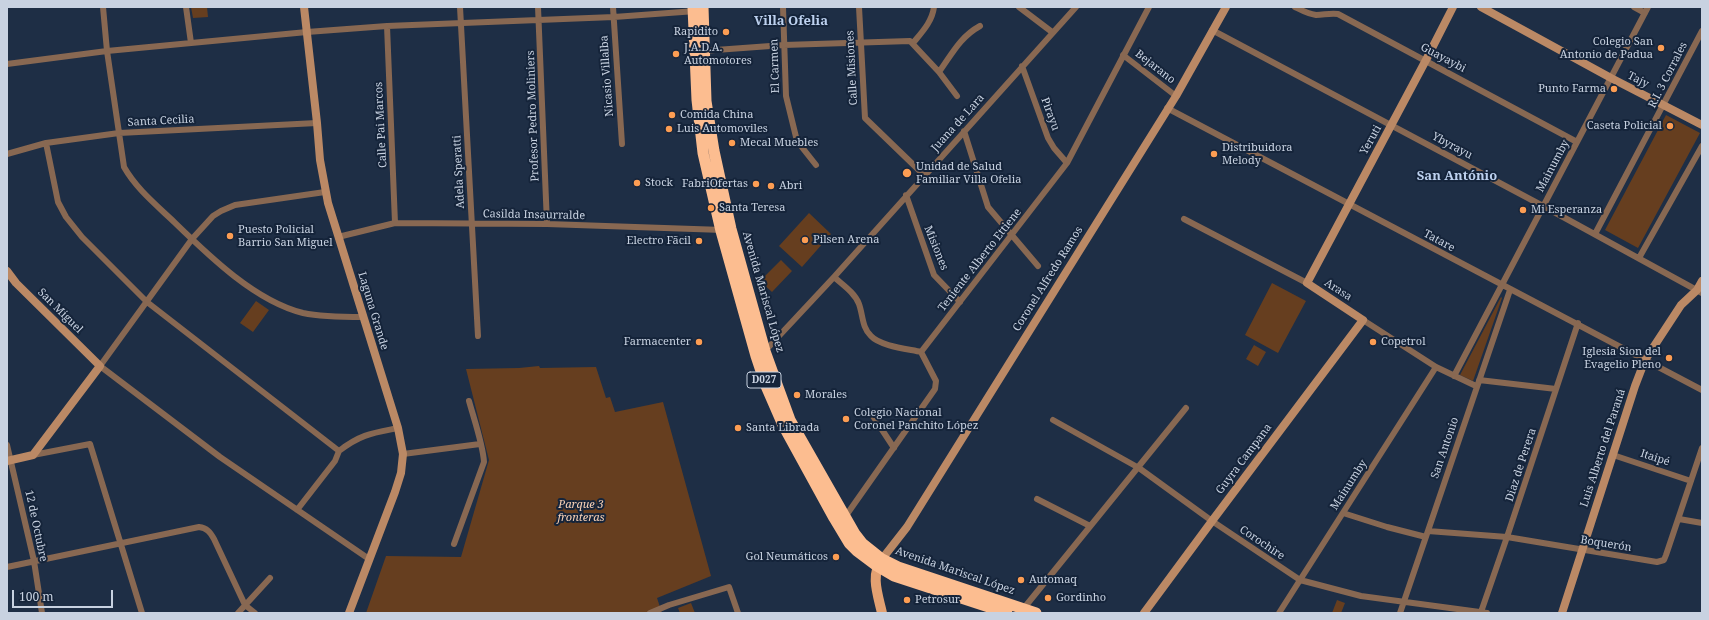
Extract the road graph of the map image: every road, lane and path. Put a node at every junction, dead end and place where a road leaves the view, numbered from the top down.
1 (103, 7) edge
2 (186, 7) edge
3 (304, 7) edge
4 (460, 7) edge
5 (538, 7) edge
6 (613, 7) edge
7 (783, 7) edge
8 (859, 7) edge
9 (934, 7) edge
10 (1019, 7) edge
11 (1076, 7) edge
12 (1149, 7) edge
13 (1226, 7) edge
14 (1294, 7) edge
15 (1453, 7) edge
16 (1480, 7) edge
17 (1634, 7) edge
18 (698, 9) edge
19 (1647, 10) edge
20 (614, 17) junction
21 (539, 19) junction
22 (460, 23) junction
23 (387, 26) junction
24 (980, 26) dead end
25 (1212, 30) junction
26 (1702, 31) edge
27 (307, 32) junction
28 (1052, 32) junction
29 (861, 42) junction
30 (1699, 42) edge
31 (191, 43) junction
32 (913, 43) junction
33 (784, 45) junction
34 (106, 51) junction
35 (700, 52) junction
36 (1122, 55) junction
37 (1426, 60) junction
38 (7, 64) edge
39 (1022, 66) junction
40 (939, 72) junction
41 (1611, 78) junction
42 (957, 96) dead end
43 (1176, 96) junction
44 (1664, 106) junction
45 (1167, 108) junction
46 (317, 123) junction
47 (1392, 126) junction
48 (1702, 126) edge
49 (964, 132) junction
50 (118, 133) junction
51 (1577, 142) junction
52 (46, 143) junction
53 (622, 144) dead end
54 (1702, 146) edge
55 (7, 154) edge
56 (1067, 163) junction
57 (816, 165) dead end
58 (924, 175) junction
59 (325, 192) junction
60 (906, 195) junction
61 (1348, 204) junction
62 (1543, 206) junction
63 (1184, 219) dead end
64 (395, 223) junction
65 (472, 224) junction
66 (547, 224) junction
67 (726, 230) junction
68 (1595, 234) junction
69 (1013, 235) junction
70 (338, 237) junction
71 (192, 239) junction
72 (1640, 258) junction
73 (1038, 266) dead end
74 (7, 271) edge
75 (834, 277) junction
76 (1702, 281) edge
77 (1307, 283) junction
78 (1502, 285) junction
79 (1510, 290) junction
80 (1699, 291) edge
81 (147, 302) junction
82 (960, 302) junction
83 (363, 317) junction
84 (1363, 320) junction
85 (1578, 323) junction
86 (478, 336) dead end
87 (765, 351) junction
88 (921, 352) junction
89 (757, 358) junction
90 (1645, 360) junction
91 (100, 366) junction
92 (1436, 367) junction
93 (1454, 376) junction
94 (1479, 380) junction
95 (1476, 386) junction
96 (1556, 389) junction
97 (1702, 390) edge
98 (469, 401) dead end
99 (1186, 408) dead end
100 (872, 413) dead end
101 (1053, 420) dead end
102 (398, 428) junction
103 (480, 444) junction
104 (7, 445) edge
105 (894, 448) junction
106 (1702, 448) edge
107 (339, 451) junction
108 (404, 454) junction
109 (33, 455) junction
110 (1613, 455) junction
111 (9, 460) edge
112 (1139, 468) junction
113 (1691, 481) junction
114 (1037, 499) dead end
115 (297, 510) junction
116 (1342, 513) junction
117 (845, 517) junction
118 (1679, 519) junction
119 (1212, 521) junction
120 (1702, 523) edge
121 (1090, 526) junction
122 (1427, 534) junction
123 (1508, 537) junction
124 (121, 543) junction
125 (454, 544) dead end
126 (1582, 551) junction
127 (368, 559) junction
128 (34, 561) junction
129 (880, 562) junction
130 (7, 567) edge
131 (270, 578) dead end
132 (1300, 580) junction
133 (1404, 602) junction
134 (245, 605) junction
135 (1024, 608) junction
136 (1484, 612) edge
137 (42, 613) edge
138 (142, 613) edge
139 (238, 613) edge
140 (255, 613) edge
141 (349, 613) edge
142 (650, 613) edge
143 (738, 613) edge
144 (882, 613) edge
145 (1008, 613) edge
146 (1036, 613) edge
147 (1144, 613) edge
148 (1279, 613) edge
149 (1400, 613) edge
150 (1562, 613) edge

1 - 34 street
2 - 31 street
3 - 27 main road, Laguna Grande
4 - 22 street, Adela Speratti
5 - 21 street, Profesor Pedro Moliniers
6 - 20 street, Nicasio Villalba
7 - 33 street, El Carmen
8 - 29 street, Calle Misiones
9 - 32 street
10 - 28 street
11 - 28 street, Juana de Lara
12 - 36 street, Teniente Alberto Ettiene
13 - 25 main road, Coronel Alfredo Ramos
14 - 37 street, Guayaybi
15 - 37 main road, Yeruti
16 - 41 main road, Tajy
17 - 19 street
18 - 20 street
18 - 35 highway, Avenida Mariscal López / D027
19 - 41 street, Mainumby
20 - 21 street
20 - 53 street, Nicasio Villalba
21 - 22 street
21 - 66 street, Profesor Pedro Moliniers
22 - 23 street
22 - 65 street, Adela Speratti
23 - 27 street
23 - 64 street, Calle Pai Marcos
24 - 40 street
25 - 43 main road, Coronel Alfredo Ramos
25 - 47 street, Ybyrayu
26 - 30 street, R.I. 3 Corrales
27 - 31 street
27 - 46 main road, Laguna Grande
28 - 39 street, Juana de Lara
29 - 32 street
29 - 33 street
29 - 58 street, Calle Misiones
30 - 44 street, R.I. 3 Corrales
31 - 34 street
32 - 40 street
33 - 35 street
33 - 57 street, El Carmen
34 - 38 street
34 - 50 street
35 - 67 highway, Avenida Mariscal López / D027
36 - 43 street, Bejarano
36 - 56 street, Teniente Alberto Ettiene
37 - 47 main road, Yeruti
37 - 51 street, Guayaybi
39 - 49 street, Juana de Lara
39 - 56 street, Pirayu
40 - 42 street
41 - 44 main road, Tajy
41 - 51 street, Mainumby
43 - 45 main road, Coronel Alfredo Ramos
44 - 48 main road, Tajy
44 - 68 street, R.I. 3 Corrales
45 - 61 street, Tatare
45 - 129 main road, Coronel Alfredo Ramos
46 - 50 street, Santa Cecilia
46 - 59 main road, Laguna Grande
47 - 61 main road, Yeruti
47 - 62 street, Ybyrayu
49 - 58 street, Juana de Lara
49 - 69 street
50 - 52 street, Santa Cecilia
50 - 71 street
51 - 62 street, Mainumby
52 - 55 street, Santa Cecilia
52 - 81 street
54 - 72 street
56 - 69 street, Teniente Alberto Ettiene
58 - 60 street, Juana de Lara
59 - 70 main road, Laguna Grande
59 - 71 street
60 - 75 street, Juana de Lara
60 - 82 street, Misiones
61 - 77 main road, Yeruti
61 - 78 street, Tatare
62 - 68 street, Ybyrayu
62 - 78 street, Mainumby
63 - 77 street, Arasa
64 - 65 street, Casilda Insaurralde
64 - 70 street, Casilda Insaurralde
65 - 66 street, Casilda Insaurralde
65 - 86 street, Adela Speratti
66 - 67 street, Casilda Insaurralde
67 - 87 highway, Avenida Mariscal López / D027
67 - 89 highway, Avenida Mariscal López / D027
68 - 72 street, Ybyrayu
69 - 73 street
69 - 82 street, Teniente Alberto Ettiene
70 - 83 main road, Laguna Grande
71 - 81 street
71 - 83 street
72 - 80 street, Ybyrayu
74 - 91 main road, San Miguel
75 - 87 street, Juana de Lara
75 - 88 street
76 - 80 main road, Luis Alberto del Paraná
77 - 84 main road, Arasa
78 - 79 street, Tatare
78 - 93 street, Mainumby
79 - 85 street, Tatare
79 - 94 street, San Antonio
80 - 90 main road, Luis Alberto del Paraná
81 - 91 street
81 - 107 street
82 - 88 street, Teniente Alberto Ettiene
83 - 102 main road, Laguna Grande
84 - 92 street, Arasa
84 - 119 main road, Guyra Campana
85 - 90 street, Tatare
85 - 96 street, Diaz de Perera
87 - 89 street, Juana de Lara
87 - 117 highway, Avenida Mariscal López / D027
88 - 105 street
89 - 129 highway, Avenida Mariscal López / D027
90 - 97 street, Tatare
90 - 110 main road, Luis Alberto del Paraná
91 - 109 main road
91 - 115 street
92 - 93 street, Arasa
92 - 116 street, Mainumby
93 - 95 street, Arasa
94 - 95 street, San Antonio
94 - 96 street
95 - 122 street, San Antonio
96 - 123 street, Diaz de Perera
98 - 103 street
99 - 112 street
100 - 105 street
101 - 112 street, Corochire
102 - 107 street
102 - 108 main road, Laguna Grande
103 - 108 street
103 - 125 street
104 - 111 street, 12 de Octubre
105 - 117 street
106 - 113 street, Boquerón
107 - 115 street
108 - 127 main road, Laguna Grande
109 - 111 main road
109 - 124 street
110 - 113 street, Itaipé
110 - 126 main road, Luis Alberto del Paraná
111 - 128 street, 12 de Octubre
112 - 119 street, Corochire
112 - 121 street
113 - 118 street, Boquerón
114 - 121 street
115 - 127 street
116 - 122 street, Boquerón
116 - 132 street, Mainumby
117 - 129 highway, Avenida Mariscal López / D027
118 - 120 street
118 - 126 street, Boquerón
119 - 132 street, Corochire
119 - 147 main road, Guyra Campana
121 - 135 street
122 - 123 street, Boquerón
122 - 133 street, San Antonio
123 - 126 street, Boquerón
123 - 136 street, Diaz de Perera
124 - 128 street
124 - 134 street
124 - 138 street
126 - 150 main road, Luis Alberto del Paraná
127 - 141 main road, Laguna Grande
128 - 130 street
128 - 137 street, 12 de Octubre
129 - 135 highway, Avenida Mariscal López / D027
129 - 144 main road
129 - 145 highway, Avenida Mariscal López / D027
131 - 134 street
132 - 133 street, Corochire
132 - 148 street, Mainumby
133 - 136 street, Corochire
133 - 149 street, San Antonio
134 - 139 street
134 - 140 street
135 - 146 highway, Avenida Mariscal López / D027
142 - 143 street

